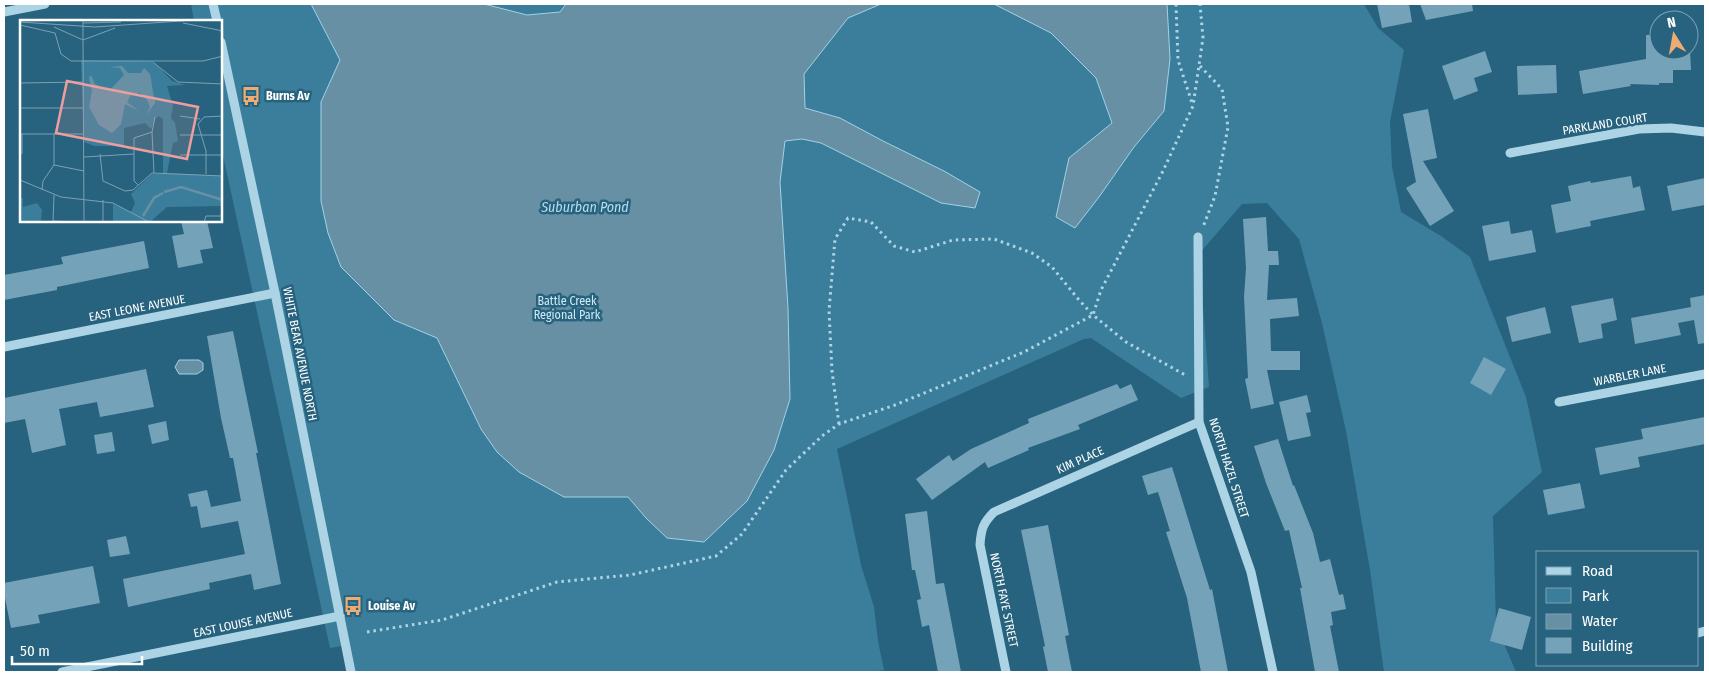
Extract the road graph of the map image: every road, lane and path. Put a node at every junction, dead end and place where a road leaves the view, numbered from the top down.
1 (45, 4) edge
2 (213, 4) edge
3 (1176, 4) edge
4 (1200, 4) edge
5 (4, 12) edge
6 (217, 20) edge
7 (222, 47) edge
8 (1200, 65) junction
9 (1193, 106) junction
10 (1705, 132) edge
11 (1510, 153) dead end
12 (1198, 237) joint
13 (275, 293) junction
14 (1093, 315) junction
15 (4, 347) edge
16 (1705, 374) edge
17 (1198, 383) junction
18 (1559, 402) dead end
19 (1199, 422) junction
20 (839, 424) junction
21 (981, 532) joint
22 (340, 616) junction
23 (367, 632) dead end
24 (62, 672) edge
25 (351, 672) edge
26 (1006, 672) edge
27 (1273, 672) edge

1 - 5 street
2 - 6 street
3 - 9 path
4 - 8 path
7 - 13 street, WHITE BEAR AVENUE NORTH
8 - 9 path
8 - 12 path
9 - 14 path
10 - 11 street, PARKLAND COURT
12 - 17 street, NORTH HAZEL STREET
13 - 15 street, EAST LEONE AVENUE
13 - 22 street, WHITE BEAR AVENUE NORTH
14 - 17 path
14 - 20 path
14 - 20 path
16 - 18 street, WARBLER LANE
17 - 19 street, NORTH HAZEL STREET
19 - 21 street, KIM PLACE
19 - 27 street, NORTH HAZEL STREET
20 - 23 path
21 - 26 street, NORTH FAYE STREET
22 - 24 street, EAST LOUISE AVENUE
22 - 25 street, WHITE BEAR AVENUE NORTH

